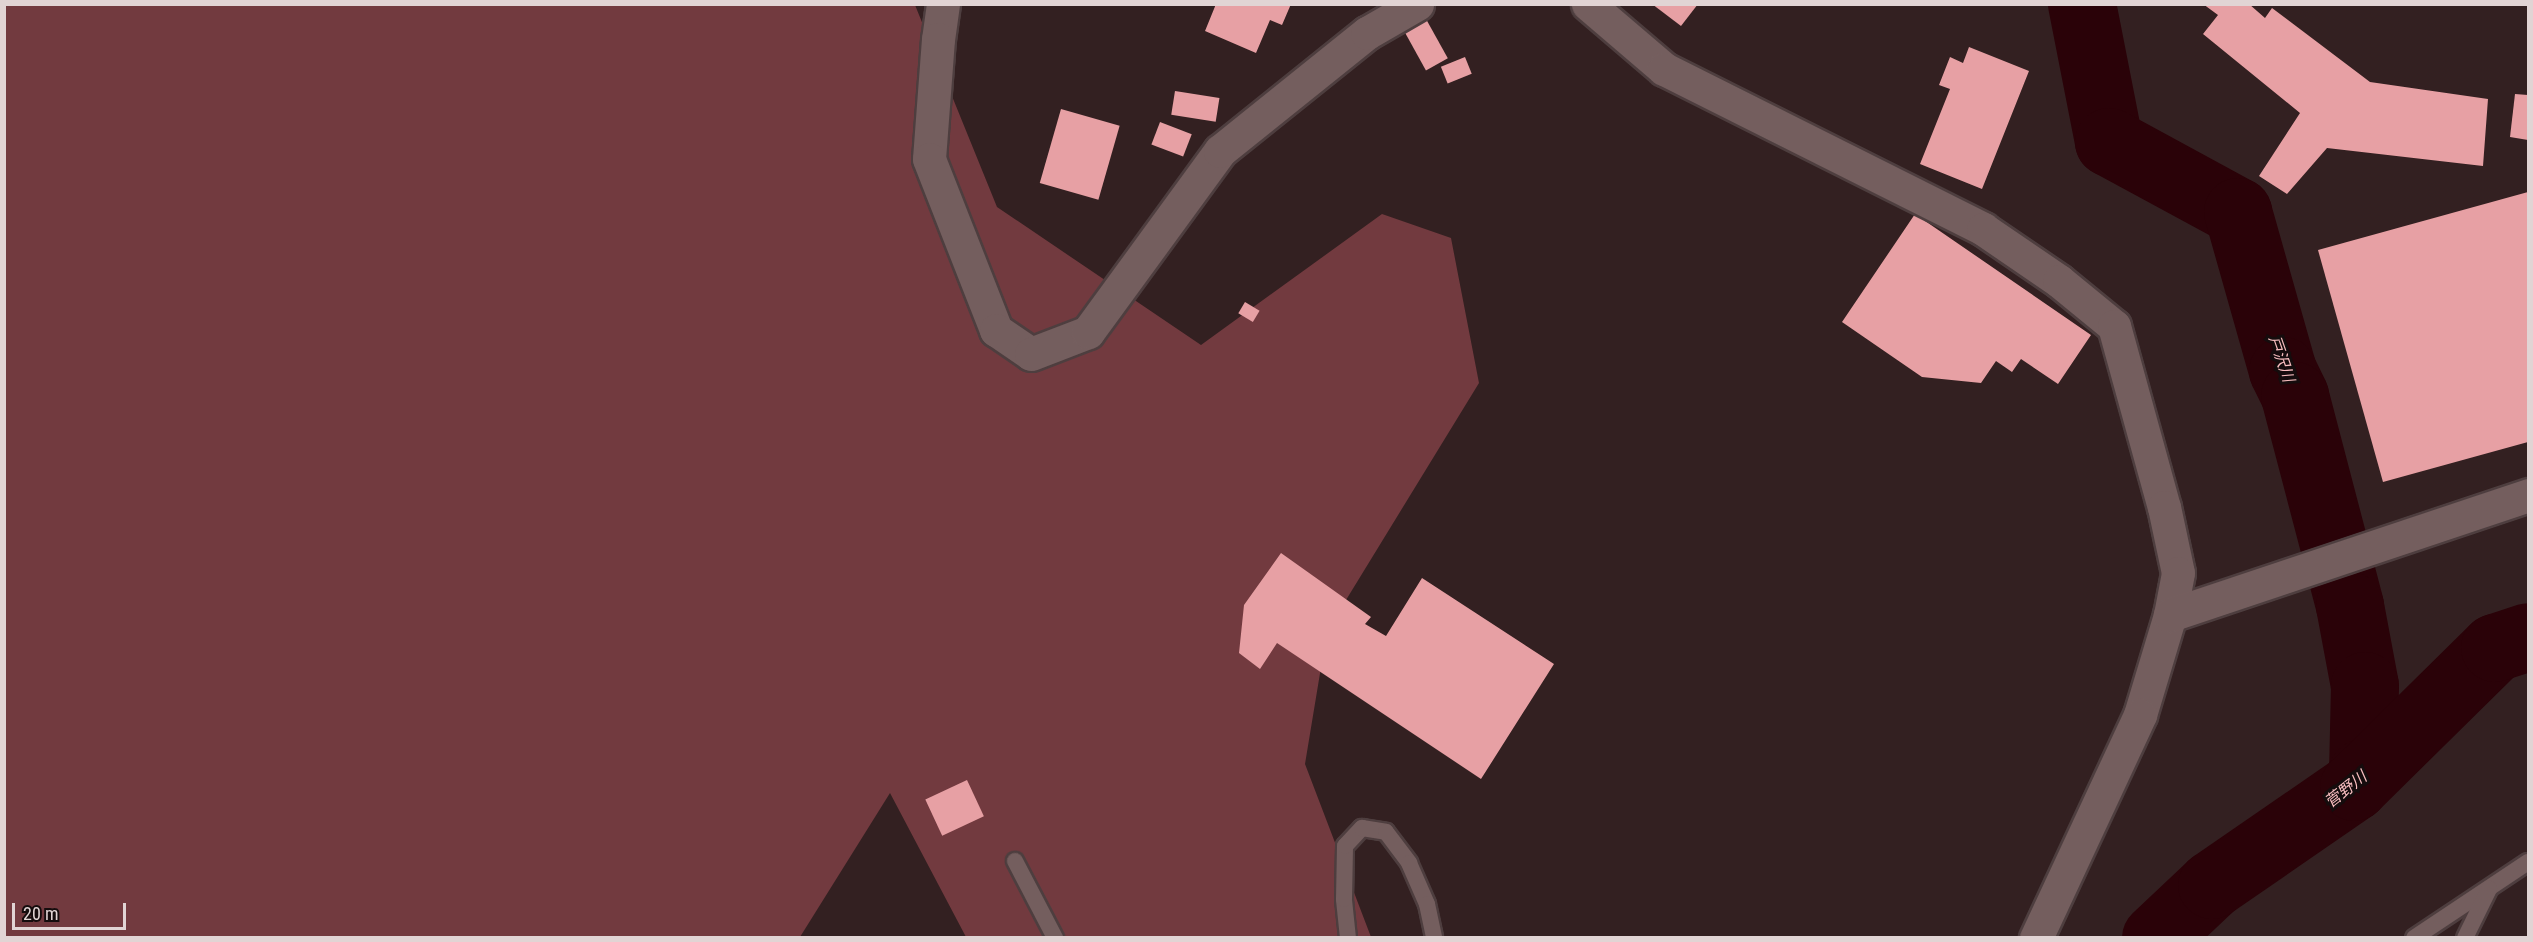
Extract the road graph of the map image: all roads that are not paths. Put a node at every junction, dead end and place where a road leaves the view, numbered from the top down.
1 (943, 4) edge
2 (1417, 4) edge
3 (1588, 4) edge
4 (2529, 495) edge
5 (2170, 615) junction
6 (1015, 861) dead end
7 (2529, 862) edge
8 (2489, 888) junction
9 (1054, 938) edge
10 (1348, 938) edge
11 (1434, 938) edge
12 (2036, 938) edge
13 (2414, 938) edge
14 (2465, 938) edge

1 - 2 street
3 - 5 street
4 - 5 street
5 - 12 street
6 - 9 lane
7 - 8 lane
8 - 13 lane
8 - 14 lane
10 - 11 lane

